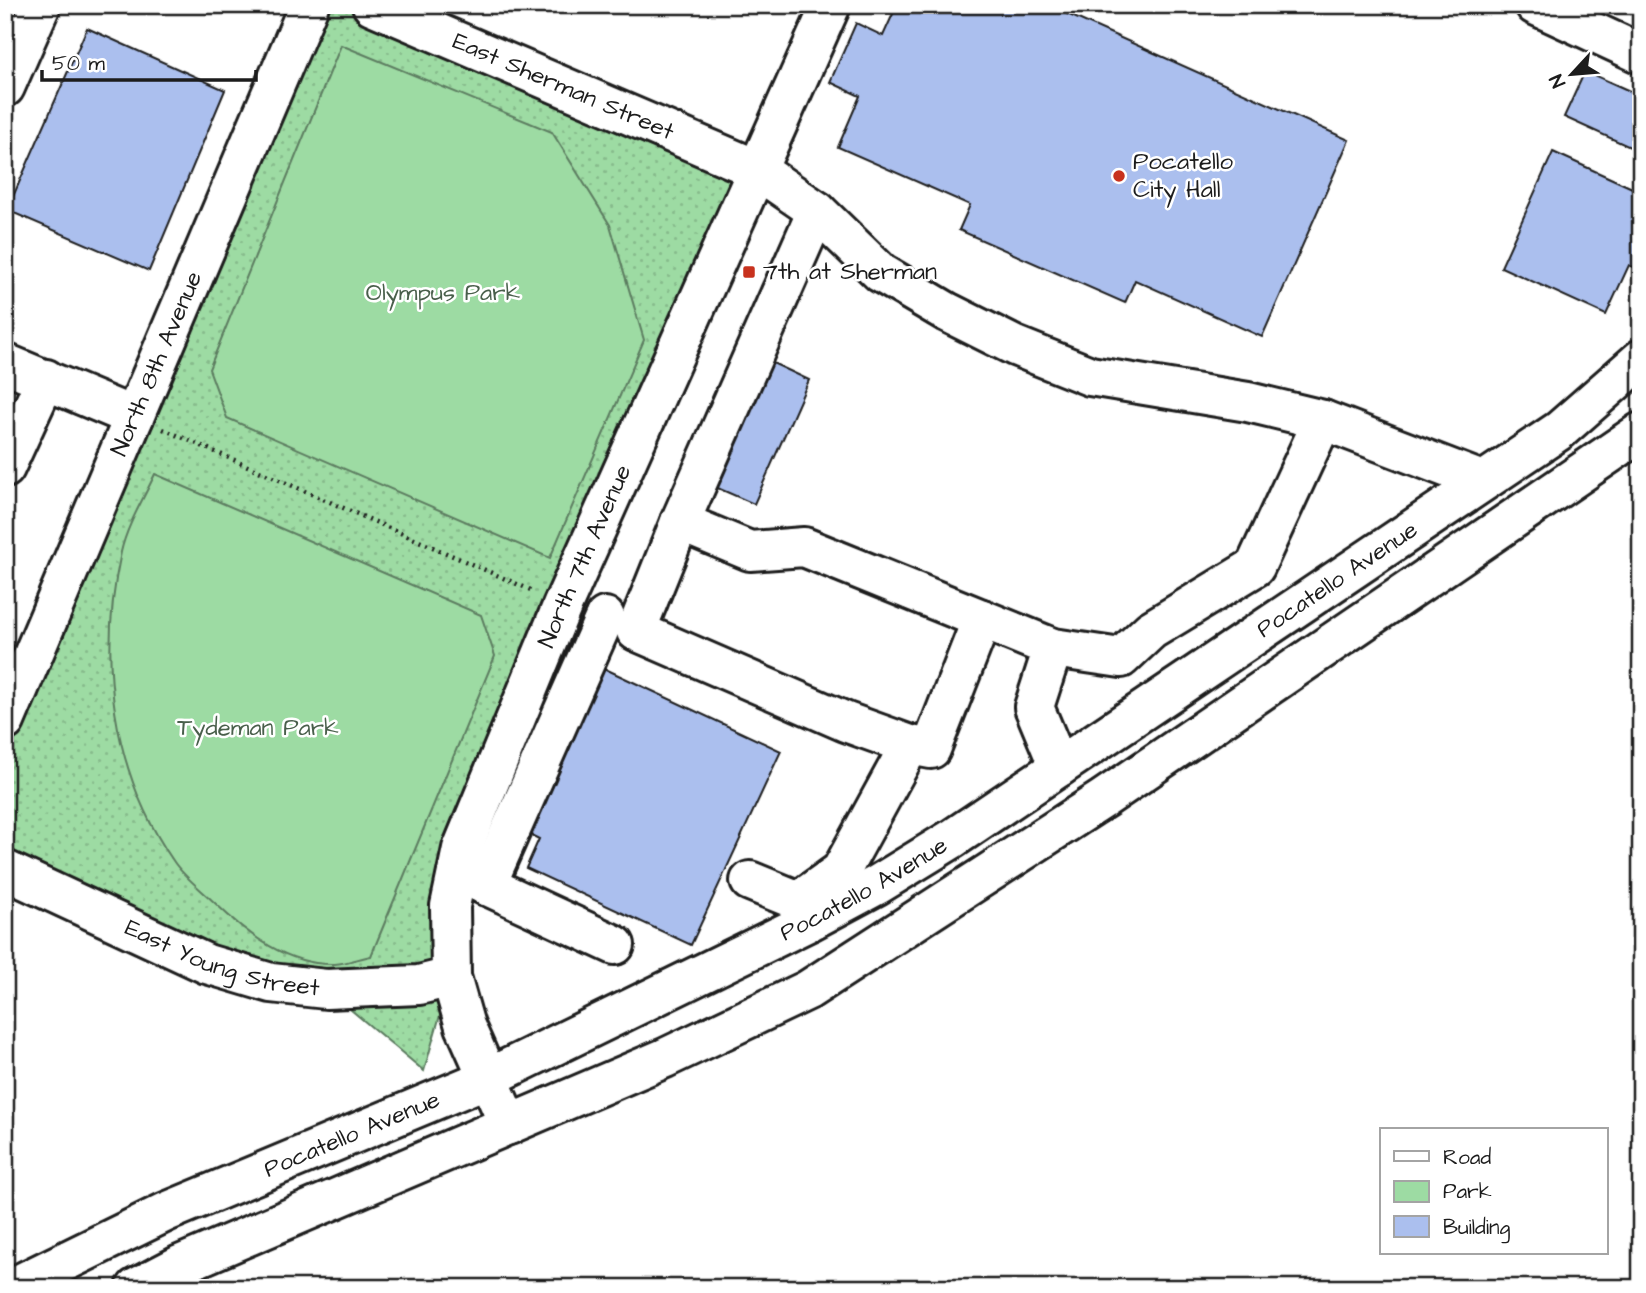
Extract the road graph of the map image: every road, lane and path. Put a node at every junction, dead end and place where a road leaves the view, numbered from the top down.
1 (41, 5) edge
2 (309, 5) edge
3 (372, 5) edge
4 (831, 5) edge
5 (1535, 5) edge
6 (1580, 14) edge
7 (1641, 54) edge
8 (5, 87) edge
9 (756, 169) junction
10 (817, 211) junction
11 (1641, 359) edge
12 (5, 363) edge
13 (46, 379) junction
14 (134, 417) junction
15 (1323, 420) junction
16 (1641, 432) edge
17 (5, 468) edge
18 (1482, 481) junction
19 (680, 522) junction
20 (563, 604) junction
21 (982, 619) junction
22 (620, 624) junction
23 (1053, 648) junction
24 (5, 721) edge
25 (910, 745) junction
26 (1059, 767) junction
27 (5, 870) edge
28 (471, 879) junction
29 (750, 881) dead end
30 (615, 945) dead end
31 (451, 977) junction
32 (488, 1078) junction
33 (509, 1125) junction
34 (166, 1277) edge
35 (11, 1288) edge
36 (136, 1288) edge

1 - 8 main road
2 - 14 main road, North 8th Avenue
3 - 9 main road, East Sherman Street
4 - 9 main road, North 7th Avenue
5 - 6 main road
6 - 7 main road
9 - 10 main road, East Sherman Street
9 - 20 main road, North 7th Avenue
10 - 15 main road, East Sherman Street
10 - 19 main road
11 - 18 main road, Pocatello Avenue
12 - 13 main road
13 - 14 main road
13 - 17 main road
14 - 20 path
14 - 24 main road, North 8th Avenue
15 - 18 main road, East Sherman Street
15 - 23 main road
16 - 33 main road, Pocatello Avenue
18 - 26 main road, Pocatello Avenue
19 - 21 main road
19 - 22 main road
20 - 22 main road
20 - 28 main road, North 7th Avenue
21 - 23 main road
21 - 25 main road
22 - 25 main road
22 - 28 main road
23 - 26 main road
25 - 29 main road
26 - 32 main road, Pocatello Avenue
27 - 31 main road, East Young Street
28 - 30 main road
28 - 31 main road, North 7th Avenue
31 - 32 main road, North 7th Avenue
32 - 33 main road, North 7th Avenue
32 - 35 main road, Pocatello Avenue
33 - 34 main road, Pocatello Avenue
34 - 36 main road, Pocatello Avenue

